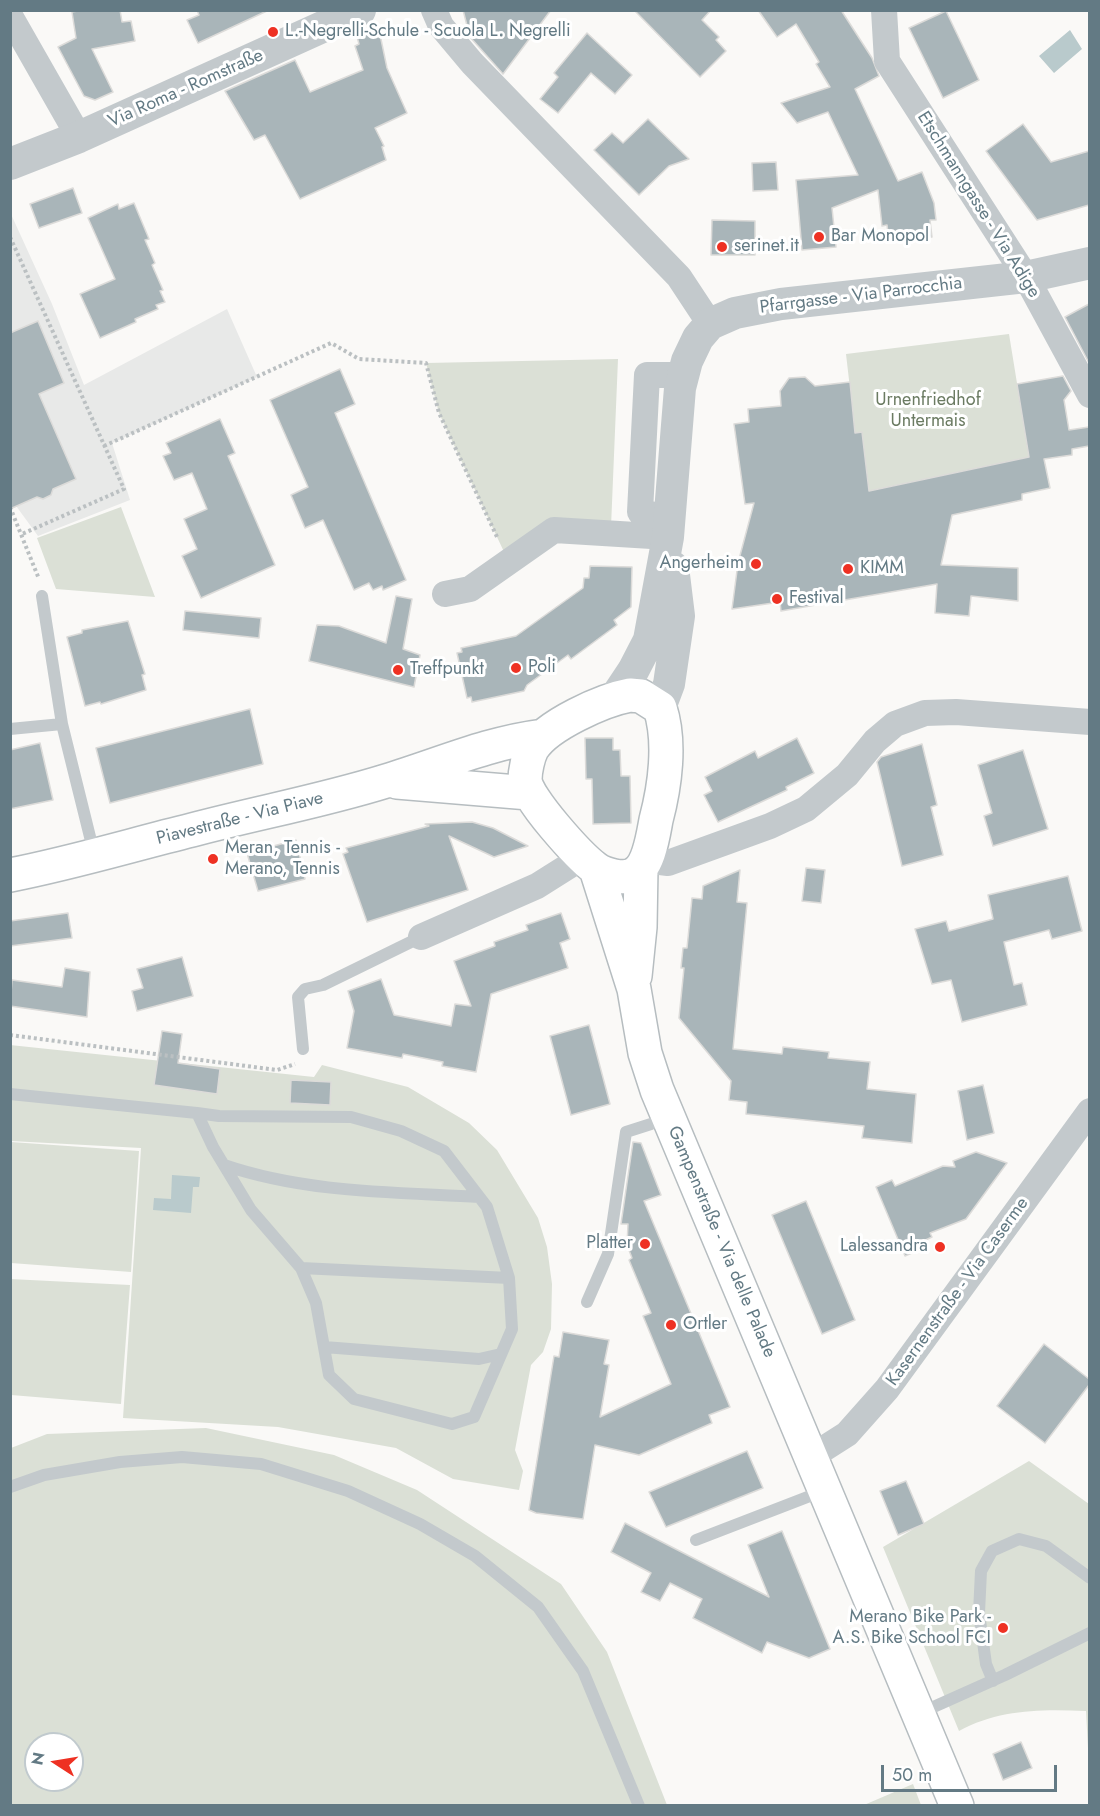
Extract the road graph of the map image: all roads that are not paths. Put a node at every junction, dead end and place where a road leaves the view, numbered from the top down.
1 (360, 10) edge
2 (434, 10) edge
3 (884, 10) edge
4 (10, 16) edge
5 (79, 137) junction
6 (10, 164) edge
7 (1089, 263) edge
8 (1026, 277) junction
9 (710, 324) junction
10 (1089, 395) edge
11 (669, 527) junction
12 (445, 594) dead end
13 (42, 596) road end
14 (615, 698) junction
15 (660, 708) junction
16 (1089, 722) edge
17 (62, 724) junction
18 (10, 729) edge
19 (543, 736) junction
20 (386, 781) junction
21 (529, 793) junction
22 (95, 857) junction
23 (590, 863) junction
24 (643, 864) junction
25 (10, 875) edge
26 (421, 938) joint
27 (634, 989) junction
28 (303, 1049) road end
29 (10, 1094) edge
30 (1089, 1111) edge
31 (197, 1113) junction
32 (651, 1124) dead end
33 (224, 1165) junction
34 (479, 1197) junction
35 (301, 1268) junction
36 (509, 1278) junction
37 (588, 1302) dead end
38 (324, 1347) junction
39 (501, 1354) junction
40 (809, 1453) junction
41 (10, 1487) edge
42 (824, 1490) junction
43 (696, 1540) dead end
44 (1089, 1578) edge
45 (1089, 1632) edge
46 (993, 1681) junction
47 (919, 1713) junction
48 (639, 1806) edge
49 (957, 1806) edge

1 - 5 street, Via Roma - Romstraße
2 - 9 street
3 - 8 street, Etschmanngasse - Via Adige
4 - 5 street
5 - 6 street, Via Roma - Romstraße
7 - 8 street, Pfarrgasse - Via Parrocchia
8 - 9 street, Pfarrgasse - Via Parrocchia
8 - 10 street, Etschmanngasse - Via Adige
9 - 11 street
11 - 12 street
11 - 14 street
11 - 15 street
13 - 17 lane
14 - 15 main road
14 - 19 main road
15 - 24 main road
16 - 24 street
17 - 18 lane
17 - 22 lane
19 - 20 main road, Piavestraße - Via Piave
19 - 21 main road
20 - 21 main road, Piavestraße - Via Piave
20 - 22 main road, Piavestraße - Via Piave
21 - 23 main road
22 - 25 main road, Piavestraße - Via Piave
23 - 24 main road
23 - 26 street
23 - 27 main road, Gampenstraße - Via delle Palade
24 - 27 main road, Gampenstraße - Via delle Palade
26 - 28 lane
27 - 40 main road, Gampenstraße - Via delle Palade
29 - 31 lane
30 - 40 street, Kasernenstraße - Via Caserme
31 - 33 lane
31 - 34 lane
32 - 37 lane, Gampenstraße - Via delle Palade
33 - 34 lane
33 - 35 lane
34 - 36 lane
35 - 36 lane
35 - 38 lane
36 - 39 lane
38 - 39 lane
38 - 39 lane
40 - 42 main road, Gampenstraße - Via delle Palade
41 - 48 lane
42 - 43 lane
42 - 47 main road, Gampenstraße - Via delle Palade
44 - 46 lane
45 - 46 lane
46 - 47 lane
47 - 49 main road, Gampenstraße - Via delle Palade

